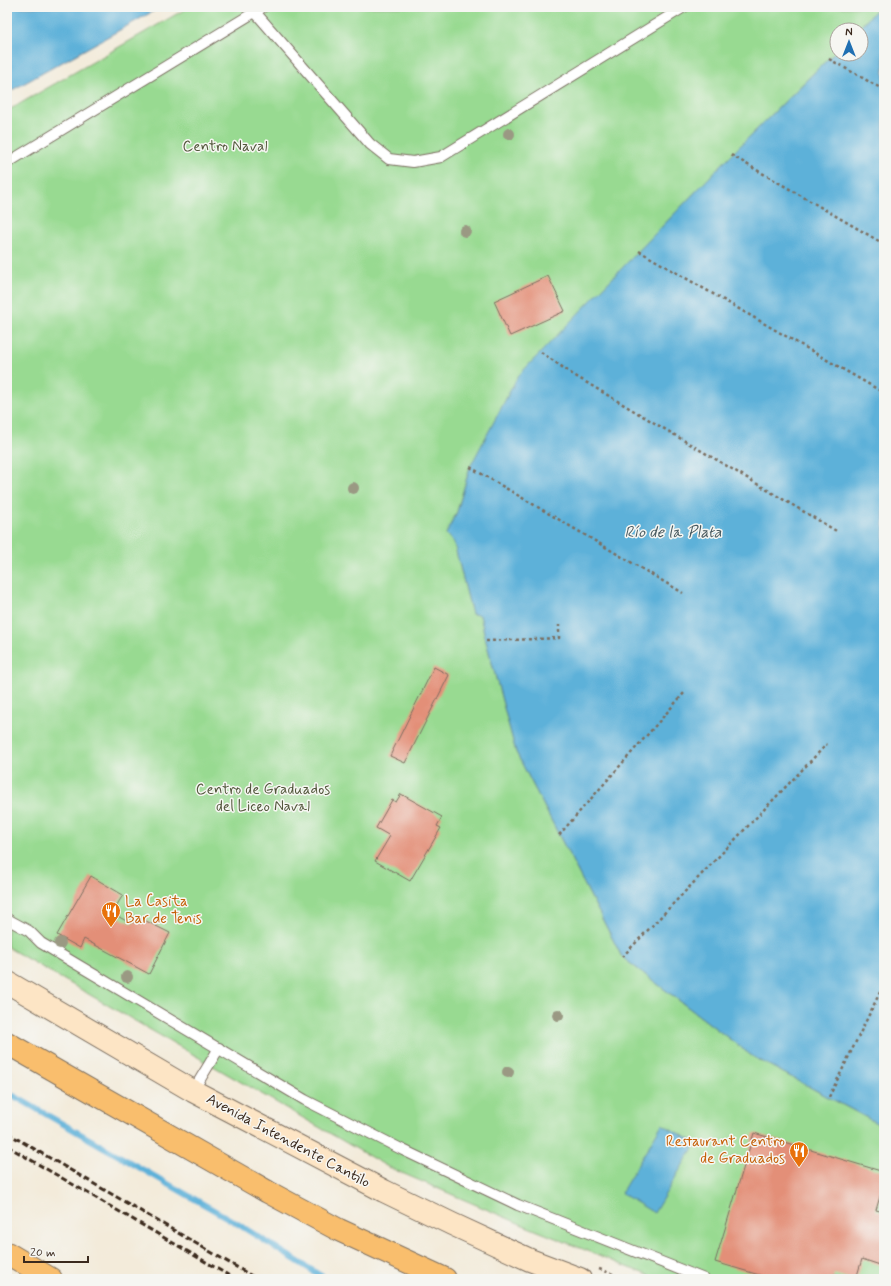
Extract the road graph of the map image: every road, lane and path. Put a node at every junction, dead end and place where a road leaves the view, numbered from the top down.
1 (684, 7) edge
2 (259, 9) edge
3 (834, 62) edge
4 (884, 90) edge
5 (731, 155) dead end
6 (7, 163) edge
7 (884, 244) edge
8 (639, 251) dead end
9 (541, 352) dead end
10 (884, 393) edge
11 (470, 467) dead end
12 (838, 532) dead end
13 (683, 593) dead end
14 (559, 625) dead end
15 (486, 641) dead end
16 (685, 692) dead end
17 (827, 744) dead end
18 (559, 835) dead end
19 (7, 919) edge
20 (622, 957) dead end
21 (7, 982) edge
22 (884, 984) edge
23 (7, 1043) edge
24 (219, 1048) junction
25 (193, 1091) junction
26 (829, 1098) dead end
27 (7, 1253) edge
28 (51, 1279) edge
29 (445, 1279) edge
30 (580, 1279) edge
31 (704, 1279) edge

1 - 2 lane
2 - 6 lane
3 - 4 path
5 - 7 path
8 - 10 path
9 - 12 path
11 - 13 path
14 - 15 path
16 - 18 path
17 - 20 path
19 - 24 lane
21 - 25 street, Avenida Intendente Cantilo
22 - 26 path
23 - 29 highway
24 - 25 lane
24 - 31 lane
25 - 30 street, Avenida Intendente Cantilo
27 - 28 highway

